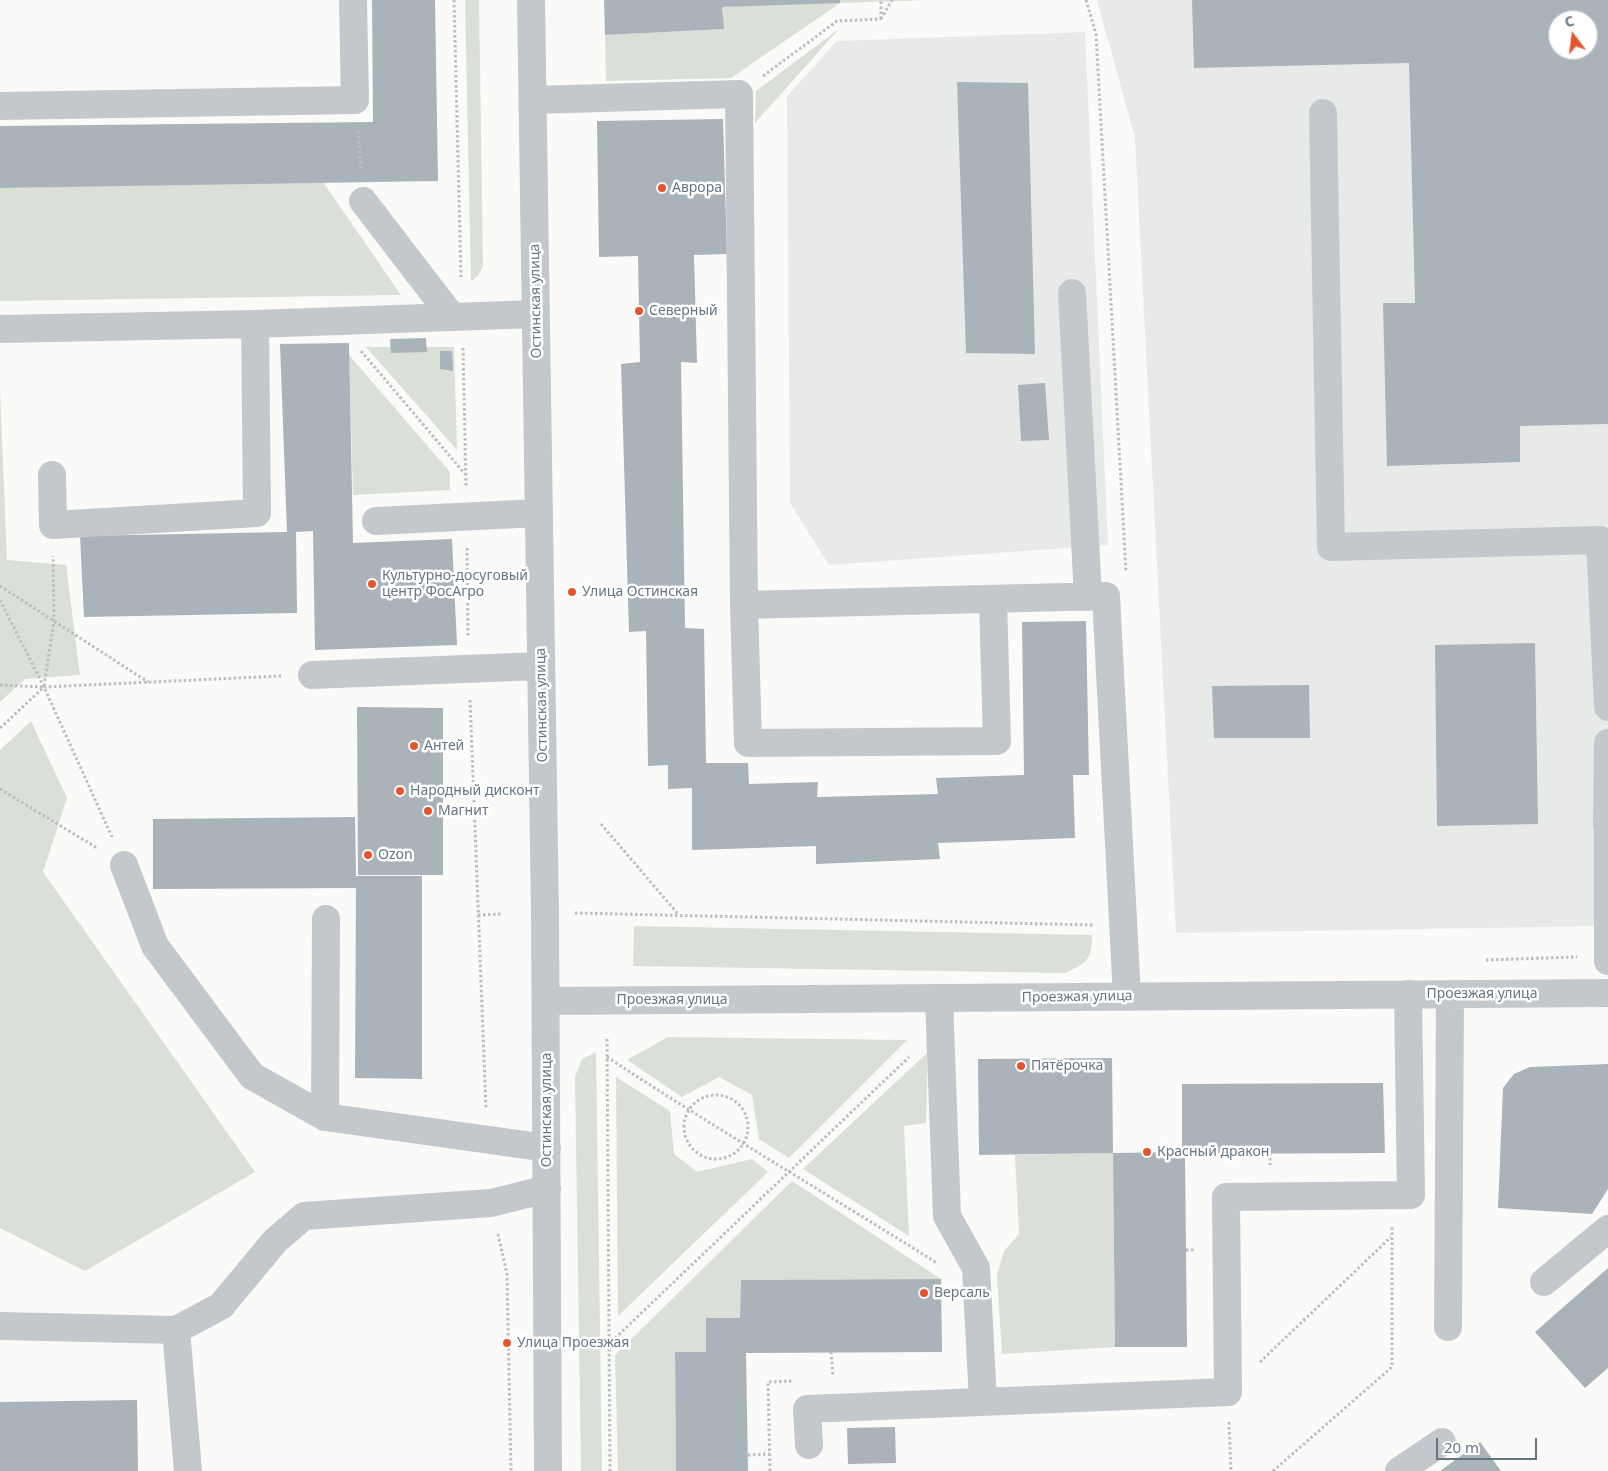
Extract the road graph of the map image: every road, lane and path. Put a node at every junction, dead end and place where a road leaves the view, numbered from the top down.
1 (353, 0) edge
2 (454, 0) edge
3 (531, 0) edge
4 (881, 0) edge
5 (892, 0) edge
6 (1086, 0) edge
7 (881, 19) junction
8 (739, 94) junction
9 (355, 100) junction
10 (533, 100) junction
11 (0, 106) edge
12 (1323, 113) dead end
13 (363, 201) joint
14 (1072, 294) dead end
15 (536, 314) junction
16 (457, 317) junction
17 (255, 324) junction
18 (0, 329) edge
19 (355, 344) dead end
20 (52, 475) dead end
21 (466, 475) junction
22 (539, 513) junction
23 (466, 517) junction
24 (376, 521) dead end
25 (53, 525) junction
26 (1604, 540) edge
27 (1126, 581) dead end
28 (0, 586) edge
29 (1088, 597) junction
30 (0, 600) edge
31 (993, 600) junction
32 (744, 605) junction
33 (54, 621) junction
34 (541, 666) junction
35 (469, 669) junction
36 (312, 675) joint
37 (149, 682) junction
38 (0, 686) edge
39 (44, 687) junction
40 (1608, 707) edge
41 (0, 728) edge
42 (1608, 743) edge
43 (0, 788) edge
44 (602, 824) dead end
45 (1608, 825) edge
46 (124, 865) junction
47 (572, 913) dead end
48 (503, 914) dead end
49 (678, 914) junction
50 (326, 919) dead end
51 (1094, 925) dead end
52 (1608, 961) edge
53 (1608, 993) edge
54 (1408, 994) junction
55 (1450, 994) junction
56 (1127, 997) junction
57 (939, 998) junction
58 (546, 1002) junction
59 (939, 1029) junction
60 (607, 1040) dead end
61 (607, 1056) junction
62 (688, 1110) junction
63 (325, 1118) junction
64 (743, 1143) junction
65 (547, 1148) junction
66 (1270, 1153) dead end
67 (1270, 1169) dead end
68 (790, 1170) junction
69 (547, 1189) junction
70 (1393, 1195) junction
71 (1608, 1229) edge
72 (1392, 1237) junction
73 (1186, 1250) dead end
74 (1202, 1250) dead end
75 (938, 1264) dead end
76 (1544, 1282) dead end
77 (0, 1326) edge
78 (1448, 1327) dead end
79 (176, 1330) junction
80 (608, 1345) junction
81 (831, 1352) dead end
82 (842, 1379) dead end
83 (796, 1381) dead end
84 (1228, 1392) junction
85 (983, 1401) junction
86 (1442, 1442) dead end
87 (810, 1445) dead end
88 (770, 1454) junction
89 (748, 1455) dead end
90 (188, 1471) edge
91 (548, 1471) edge
92 (610, 1471) edge
93 (770, 1471) edge
94 (1231, 1471) edge
95 (1273, 1471) edge
96 (1398, 1471) edge

1 - 9 street
2 - 16 path
3 - 10 street, Остинская улица
4 - 7 path
5 - 7 path
6 - 27 path
7 - 8 path
8 - 10 street
8 - 32 street
9 - 11 street
9 - 13 path
10 - 15 street, Остинская улица
12 - 26 street
13 - 16 street
14 - 29 street
15 - 16 street
15 - 22 street, Остинская улица
16 - 17 street
16 - 21 path
17 - 18 street
17 - 25 street
19 - 21 path
20 - 25 street
21 - 23 path
22 - 23 street
22 - 34 street, Остинская улица
23 - 24 street
23 - 35 path
25 - 33 path
26 - 40 street
28 - 33 path
29 - 31 street
29 - 56 street
30 - 39 path
31 - 32 street
31 - 32 street
33 - 37 path
33 - 39 path
34 - 35 street
34 - 58 street, Остинская улица
35 - 36 street
35 - 48 path
36 - 37 path
37 - 39 path
38 - 39 path
39 - 41 path
39 - 46 path
42 - 45 street
43 - 46 path
44 - 49 path
45 - 52 street
46 - 63 street
47 - 49 path
49 - 51 path
50 - 63 street
53 - 55 street, Проезжая улица
54 - 55 street, Проезжая улица
54 - 56 street, Проезжая улица
54 - 70 street
55 - 78 street
56 - 57 street, Проезжая улица
57 - 58 street, Проезжая улица
57 - 59 street
58 - 65 street, Остинская улица
59 - 68 path
59 - 85 street
60 - 61 path
61 - 62 path
61 - 80 path
62 - 64 path
62 - 64 path
62 - 64 path
63 - 65 street
64 - 68 path
65 - 69 street, Остинская улица
66 - 67 path
68 - 75 path
68 - 80 path
69 - 79 street
69 - 91 street, Остинская улица
70 - 72 path
70 - 84 street
71 - 76 street
72 - 84 path
72 - 95 path
73 - 74 path
77 - 79 street
79 - 90 street
80 - 92 path
81 - 82 path
83 - 88 path
84 - 85 street
84 - 94 path
85 - 87 street
86 - 96 street
88 - 89 path
88 - 93 path

